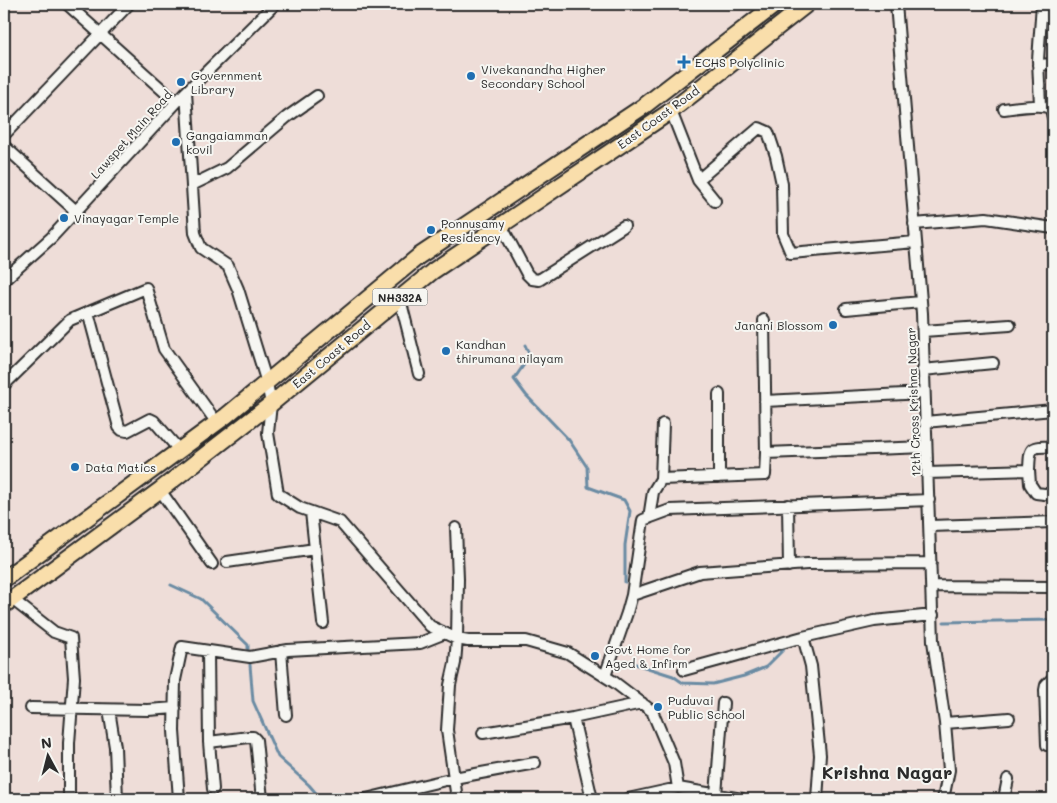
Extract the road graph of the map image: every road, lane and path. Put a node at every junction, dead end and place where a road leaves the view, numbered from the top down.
1 (67, 4) edge
2 (129, 4) edge
3 (275, 4) edge
4 (776, 4) edge
5 (807, 4) edge
6 (896, 4) edge
7 (1042, 4) edge
8 (100, 34) junction
9 (1053, 64) edge
10 (1038, 65) junction
11 (186, 92) junction
12 (317, 96) dead end
13 (176, 102) junction
14 (1040, 105) junction
15 (1004, 109) dead end
16 (671, 111) junction
17 (1053, 117) edge
18 (4, 135) edge
19 (4, 146) edge
20 (698, 180) junction
21 (192, 185) junction
22 (715, 201) dead end
23 (77, 212) junction
24 (914, 224) junction
25 (501, 225) junction
26 (624, 226) dead end
27 (1053, 228) edge
28 (915, 242) junction
29 (4, 280) edge
30 (397, 300) junction
31 (921, 302) junction
32 (846, 309) dead end
33 (88, 312) junction
34 (764, 320) dead end
35 (1010, 325) dead end
36 (922, 331) junction
37 (993, 363) dead end
38 (923, 370) junction
39 (419, 374) dead end
40 (267, 383) junction
41 (4, 385) edge
42 (924, 392) junction
43 (718, 394) dead end
44 (765, 401) junction
45 (271, 404) junction
46 (1053, 410) edge
47 (925, 422) junction
48 (217, 423) junction
49 (663, 424) dead end
50 (926, 447) junction
51 (1053, 447) edge
52 (180, 451) junction
53 (766, 453) junction
54 (1029, 470) junction
55 (927, 473) junction
56 (719, 477) junction
57 (661, 479) junction
58 (160, 490) junction
59 (1053, 495) edge
60 (929, 500) junction
61 (788, 506) junction
62 (311, 512) junction
63 (650, 518) junction
64 (1053, 522) edge
65 (930, 526) junction
66 (456, 528) dead end
67 (315, 549) junction
68 (227, 562) dead end
69 (931, 563) junction
70 (212, 564) dead end
71 (789, 566) junction
72 (4, 579) edge
73 (932, 586) junction
74 (1053, 587) edge
75 (632, 595) junction
76 (8, 602) edge
77 (933, 615) junction
78 (323, 624) dead end
79 (445, 633) junction
80 (803, 637) junction
81 (456, 639) junction
82 (208, 651) junction
83 (281, 651) junction
84 (684, 670) dead end
85 (604, 676) junction
86 (1053, 678) edge
87 (642, 703) junction
88 (723, 703) dead end
89 (31, 708) dead end
90 (175, 708) junction
91 (72, 710) junction
92 (109, 710) junction
93 (1050, 710) edge
94 (286, 714) dead end
95 (573, 718) junction
96 (1009, 718) dead end
97 (945, 723) junction
98 (483, 733) dead end
99 (209, 742) junction
100 (1047, 745) dead end
101 (536, 763) dead end
102 (454, 778) junction
103 (1008, 779) dead end
104 (678, 788) junction
105 (213, 789) dead end
106 (716, 795) junction
107 (69, 799) edge
108 (117, 799) edge
109 (180, 799) edge
110 (262, 799) edge
111 (366, 799) edge
112 (457, 799) edge
113 (592, 799) edge
114 (628, 799) edge
115 (742, 799) edge
116 (817, 799) edge
117 (943, 799) edge
118 (1004, 799) edge

1 - 8 street
2 - 8 street
3 - 11 street, Lawspet Main Road
4 - 40 highway, East Coast Road / NH332A
5 - 16 highway, East Coast Road / NH332A
6 - 24 street, 12th Cross Krishna Nagar
7 - 10 street
8 - 13 street
8 - 18 street
9 - 10 street
10 - 14 street
11 - 13 street, Lawspet Main Road
11 - 21 street
12 - 21 street
13 - 23 street, Lawspet Main Road
14 - 15 street
14 - 17 street
16 - 20 street
16 - 25 highway, East Coast Road / NH332A
19 - 23 street
20 - 22 street
20 - 28 street
21 - 40 street
23 - 29 street, Lawspet Main Road
24 - 27 street
24 - 28 street, 12th Cross Krishna Nagar
25 - 26 street
25 - 30 highway, East Coast Road / NH332A
28 - 31 street, 12th Cross Krishna Nagar
30 - 39 street
30 - 45 highway, East Coast Road / NH332A
31 - 32 street
31 - 36 street, 12th Cross Krishna Nagar
33 - 41 street
33 - 48 street
33 - 52 street
34 - 44 street
35 - 36 street
36 - 38 street, 12th Cross Krishna Nagar
37 - 38 street
38 - 42 street, 12th Cross Krishna Nagar
40 - 45 street
40 - 48 highway, East Coast Road / NH332A
42 - 44 street
42 - 47 street, 12th Cross Krishna Nagar
43 - 56 street
44 - 53 street
45 - 58 highway, East Coast Road / NH332A
45 - 62 street
46 - 47 street
47 - 50 street, 12th Cross Krishna Nagar
48 - 52 highway, East Coast Road / NH332A
49 - 57 street
50 - 53 street
50 - 55 street, 12th Cross Krishna Nagar
51 - 54 street
52 - 72 highway, East Coast Road / NH332A
53 - 56 street
54 - 55 street
54 - 59 street
55 - 60 street, 12th Cross Krishna Nagar
56 - 57 street
57 - 63 street
58 - 70 street
58 - 76 highway, East Coast Road / NH332A
60 - 61 street
60 - 65 street, 12th Cross Krishna Nagar
61 - 63 street
61 - 71 street
62 - 67 street
62 - 79 street
63 - 75 street
64 - 65 street
65 - 69 street, 12th Cross Krishna Nagar
66 - 81 street
67 - 68 street
67 - 78 street
69 - 71 street
69 - 73 street, 12th Cross Krishna Nagar
71 - 75 street
73 - 74 street
73 - 77 street, 12th Cross Krishna Nagar
75 - 85 street
76 - 91 street
77 - 80 street
77 - 97 street, 12th Cross Krishna Nagar
79 - 81 street
79 - 83 street
80 - 84 street
80 - 116 street
81 - 85 street
81 - 102 street
82 - 83 street
82 - 90 street
82 - 99 street
83 - 94 street
85 - 87 street
86 - 93 street
87 - 95 street
87 - 104 street
88 - 106 street
89 - 91 street
90 - 92 street
90 - 109 street
91 - 92 street
91 - 107 street
92 - 108 street
93 - 100 street
95 - 98 street
95 - 113 street
96 - 97 street
97 - 117 street, 12th Cross Krishna Nagar
99 - 105 street
99 - 110 street
101 - 102 street
102 - 111 street
102 - 112 street
103 - 118 street
104 - 106 street
104 - 114 street
106 - 115 street

